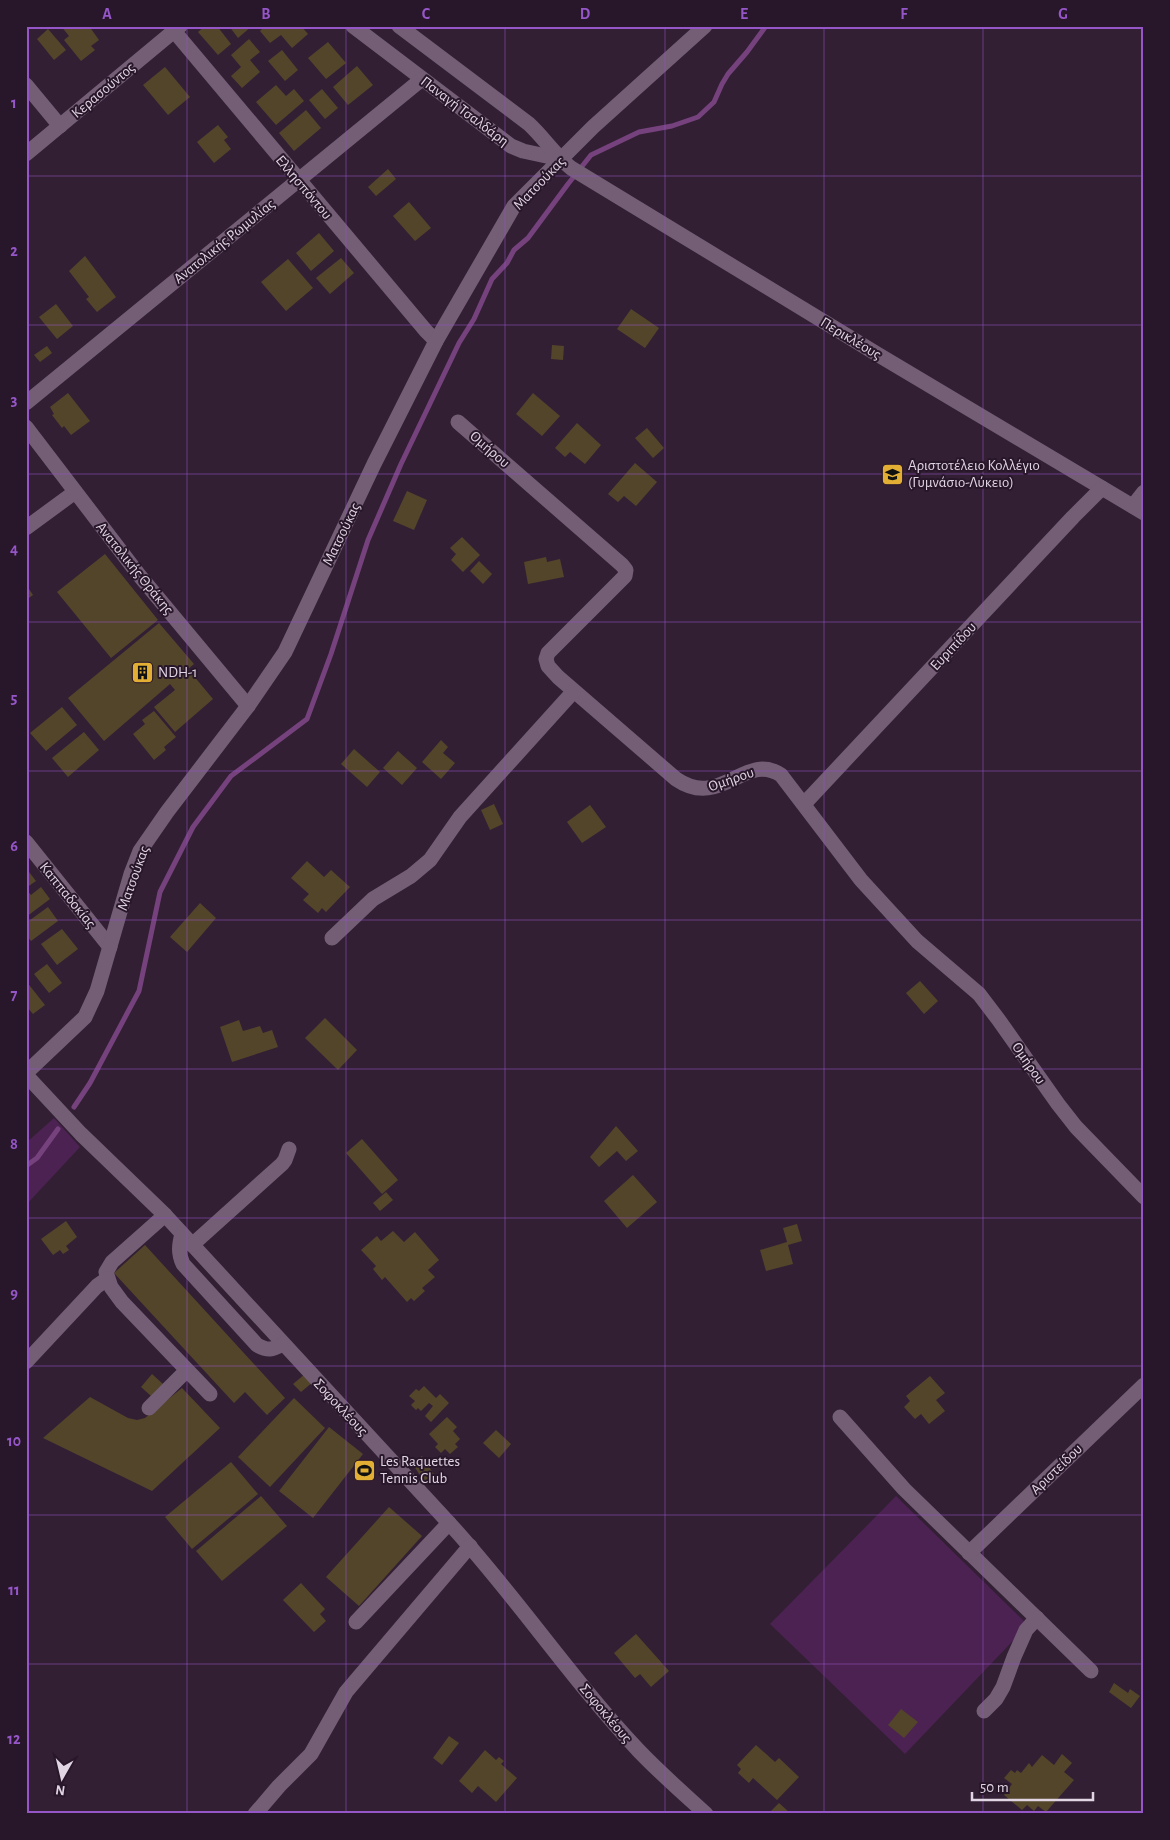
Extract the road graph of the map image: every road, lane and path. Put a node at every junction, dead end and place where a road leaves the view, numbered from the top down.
1 (353, 26) edge
2 (399, 26) edge
3 (702, 27) edge
4 (177, 29) edge
5 (422, 78) junction
6 (26, 85) edge
7 (60, 126) junction
8 (26, 154) edge
9 (566, 164) junction
10 (299, 180) junction
11 (436, 341) junction
12 (26, 403) edge
13 (458, 422) dead end
14 (26, 427) edge
15 (1102, 488) junction
16 (75, 492) junction
17 (1144, 492) edge
18 (1139, 510) edge
19 (26, 528) edge
20 (573, 692) junction
21 (248, 706) junction
22 (804, 804) junction
23 (26, 842) edge
24 (332, 938) dead end
25 (110, 947) junction
26 (26, 1074) edge
27 (289, 1149) dead end
28 (1144, 1197) edge
29 (165, 1215) junction
30 (187, 1239) junction
31 (107, 1279) junction
32 (26, 1362) edge
33 (186, 1371) junction
34 (1144, 1385) edge
35 (210, 1394) dead end
36 (149, 1408) dead end
37 (840, 1417) dead end
38 (449, 1522) junction
39 (470, 1546) junction
40 (969, 1553) junction
41 (1037, 1618) junction
42 (356, 1622) dead end
43 (1091, 1671) dead end
44 (984, 1711) dead end
45 (255, 1814) edge
46 (706, 1814) edge

1 - 5 street, Παναγή Τσαλδάρη
2 - 9 street, Παναγή Τσαλδάρη
3 - 9 street, Ματσούκας
4 - 7 street, Κερασούντος
4 - 10 street, Ελλησπόντου
5 - 9 street, Παναγή Τσαλδάρη
5 - 10 street, Ανατολικής Ρωμυλίας
6 - 7 street
7 - 8 street, Κερασούντος
9 - 11 street, Ματσούκας
9 - 15 street, Περικλέους
10 - 11 street, Ελλησπόντου
10 - 12 street, Ανατολικής Ρωμυλίας
11 - 21 street, Ματσούκας
13 - 20 street, Ομήρου
14 - 16 street, Ανατολικής Θράκης
15 - 18 street, Περικλέους
15 - 22 street, Ευριπίδου
16 - 19 street
16 - 21 street, Ανατολικής Θράκης
17 - 18 street
20 - 22 street, Ομήρου
20 - 24 street
21 - 25 street, Ματσούκας
22 - 28 street, Ομήρου
23 - 25 street, Καππαδοκίας
25 - 26 street, Ματσούκας
26 - 29 street
27 - 30 street
29 - 30 street
29 - 31 street
30 - 38 street, Σοφοκλέους
31 - 32 street
31 - 33 street
33 - 35 street
33 - 36 street
34 - 40 street, Αριστείδου
37 - 40 street
38 - 39 street, Σοφοκλέους
38 - 42 street
39 - 45 street
39 - 46 street, Σοφοκλέους
40 - 41 street
41 - 43 street
41 - 44 street

